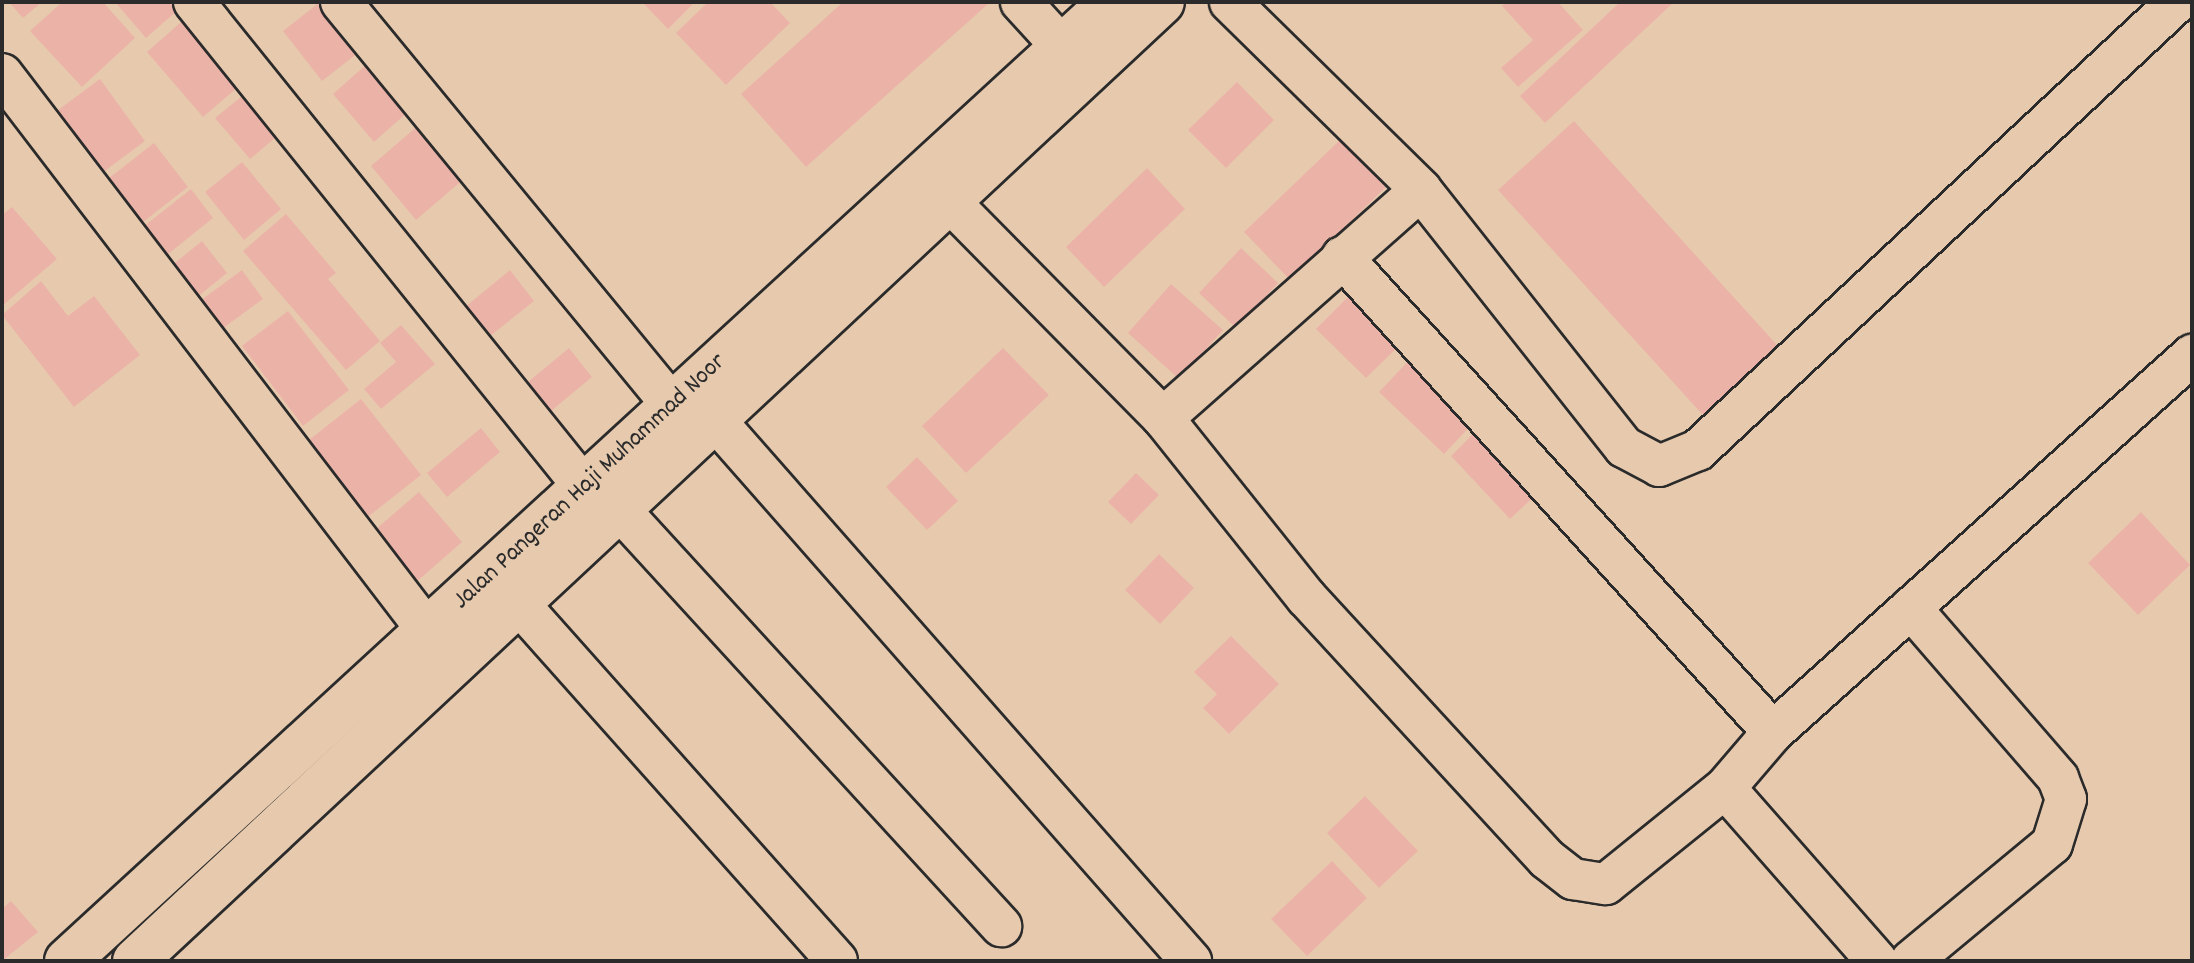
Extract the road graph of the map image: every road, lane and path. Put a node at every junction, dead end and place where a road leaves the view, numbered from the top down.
1 (194, 2) edge
2 (341, 2) edge
3 (1021, 2) edge
4 (1111, 2) edge
5 (1162, 2) edge
6 (2177, 2) edge
7 (1235, 4) edge
8 (1063, 48) junction
9 (2, 74) edge
10 (1421, 190) junction
11 (950, 202) junction
12 (1342, 257) junction
13 (815, 297) junction
14 (2192, 355) edge
15 (672, 405) junction
16 (1163, 418) junction
17 (715, 420) junction
18 (602, 498) junction
19 (519, 604) junction
20 (1911, 608) junction
21 (430, 634) junction
22 (1773, 732) junction
23 (1725, 788) junction
24 (1001, 926) dead end
25 (67, 961) edge
26 (135, 961) edge
27 (837, 961) edge
28 (1191, 961) edge
29 (1877, 961) edge
30 (1911, 961) edge

1 - 18 street
2 - 15 street
3 - 8 street
4 - 8 main road, Jalan Pangeran Haji Muhammad Noor
5 - 11 main road, Jalan Pangeran Haji Muhammad Noor
6 - 10 street
7 - 10 street
8 - 13 main road, Jalan Pangeran Haji Muhammad Noor
9 - 21 street
10 - 12 street
11 - 13 main road, Jalan Pangeran Haji Muhammad Noor
11 - 16 street
12 - 16 street
12 - 22 street
13 - 15 main road, Jalan Pangeran Haji Muhammad Noor
13 - 17 main road, Jalan Pangeran Haji Muhammad Noor
14 - 20 street
15 - 18 main road, Jalan Pangeran Haji Muhammad Noor
16 - 23 street
17 - 18 main road, Jalan Pangeran Haji Muhammad Noor
17 - 28 street
18 - 19 main road, Jalan Pangeran Haji Muhammad Noor
18 - 21 main road, Jalan Pangeran Haji Muhammad Noor
18 - 24 street
19 - 26 main road, Jalan Pangeran Haji Muhammad Noor
19 - 27 street
20 - 22 street
20 - 30 street
21 - 25 main road, Jalan Pangeran Haji Muhammad Noor
22 - 23 street
23 - 29 street

